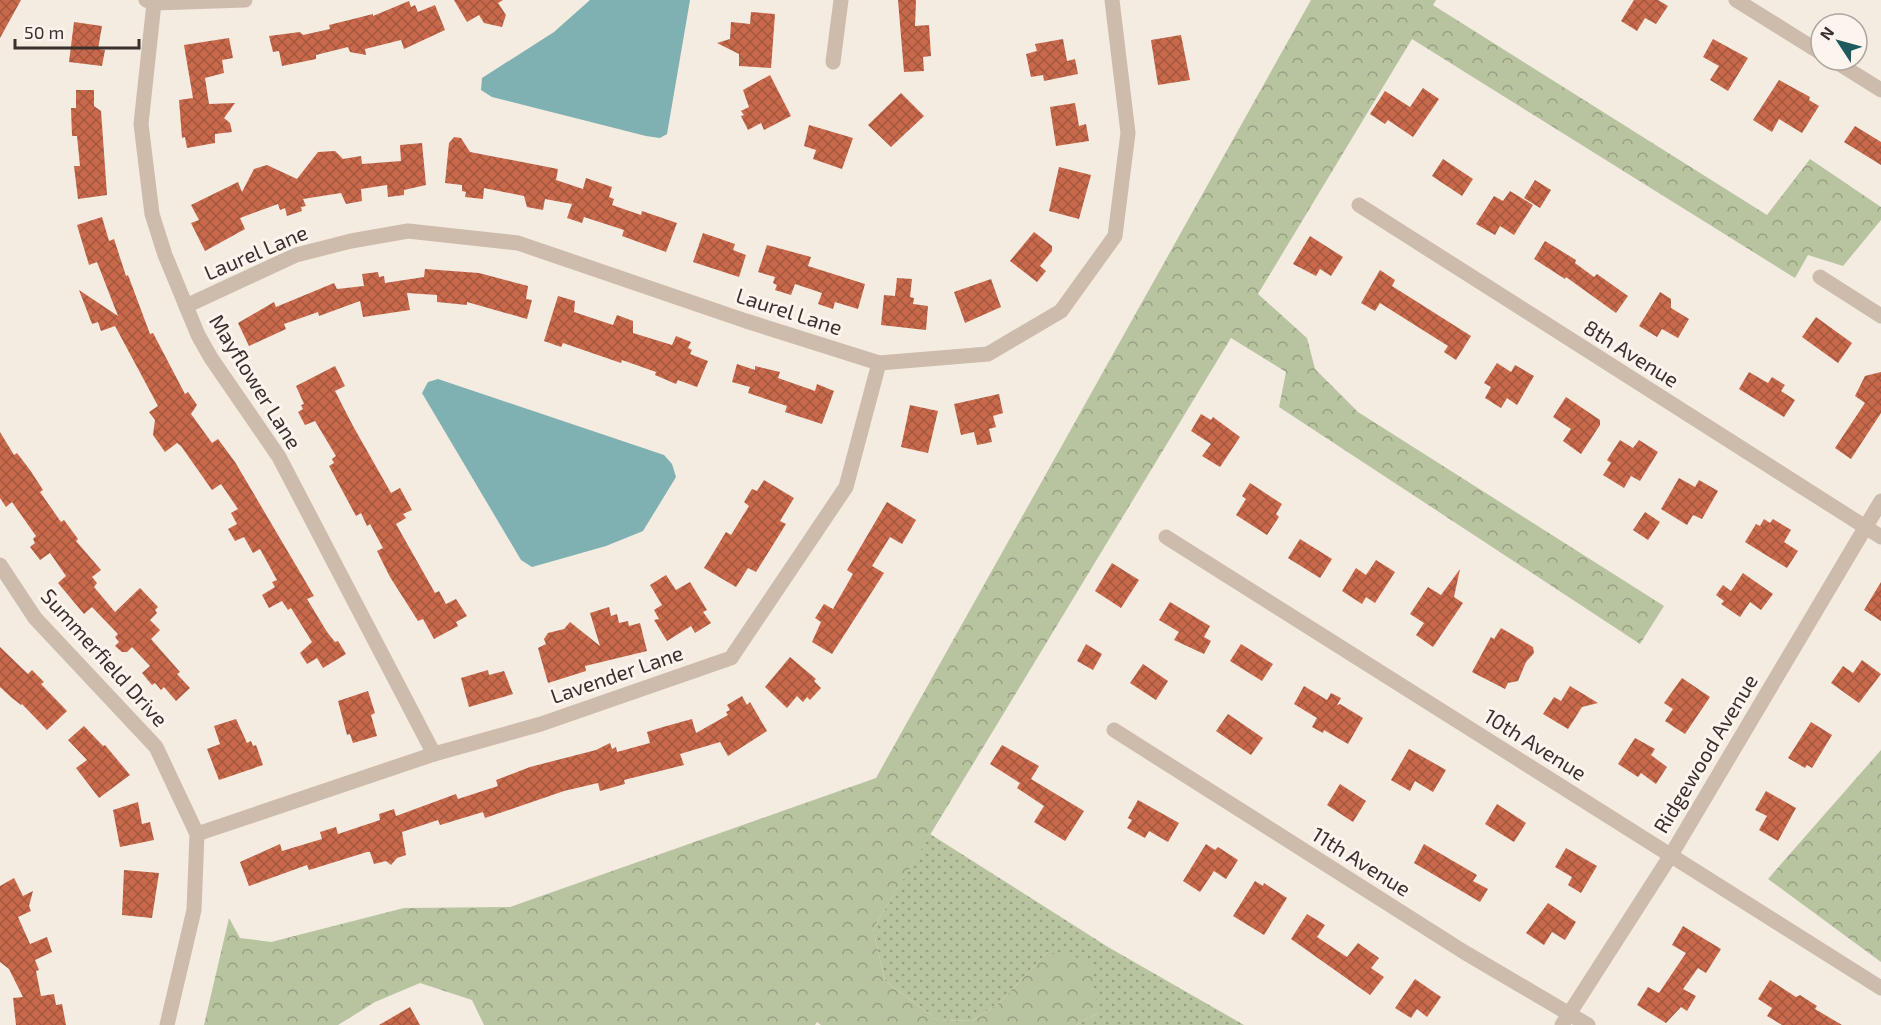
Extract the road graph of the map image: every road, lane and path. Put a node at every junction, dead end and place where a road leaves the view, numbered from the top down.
1 (245, 0) edge
2 (841, 0) edge
3 (1113, 0) edge
4 (1736, 0) edge
5 (150, 2) edge
6 (1809, 46) edge
7 (833, 62) dead end
8 (1852, 72) edge
9 (1881, 90) edge
10 (1359, 205) dead end
11 (1820, 277) dead end
12 (186, 306) junction
13 (1881, 316) edge
14 (879, 363) junction
15 (1881, 501) edge
16 (1865, 528) junction
17 (1166, 537) dead end
18 (1881, 537) edge
19 (0, 565) edge
20 (1114, 730) dead end
21 (434, 754) junction
22 (197, 834) junction
23 (1671, 855) junction
24 (1881, 988) edge
25 (1566, 1019) edge
26 (167, 1025) edge
27 (1588, 1025) edge

1 - 5 street
2 - 7 street
3 - 14 street, Laurel Lane
4 - 6 street
5 - 12 street, Mayflower Lane
8 - 9 street
10 - 16 street, 8th Avenue
11 - 13 street
12 - 14 street, Laurel Lane
12 - 21 street, Mayflower Lane
14 - 21 street, Lavender Lane
15 - 16 street, Ridgewood Avenue
16 - 18 street, 8th Avenue
16 - 23 street, Ridgewood Avenue
17 - 23 street, 10th Avenue
19 - 22 street, Summerfield Drive
20 - 25 street, 11th Avenue
21 - 22 street, Lavender Lane
22 - 26 street, Summerfield Drive
23 - 24 street, 10th Avenue
23 - 25 street, Ridgewood Avenue
25 - 27 street, 11th Avenue

